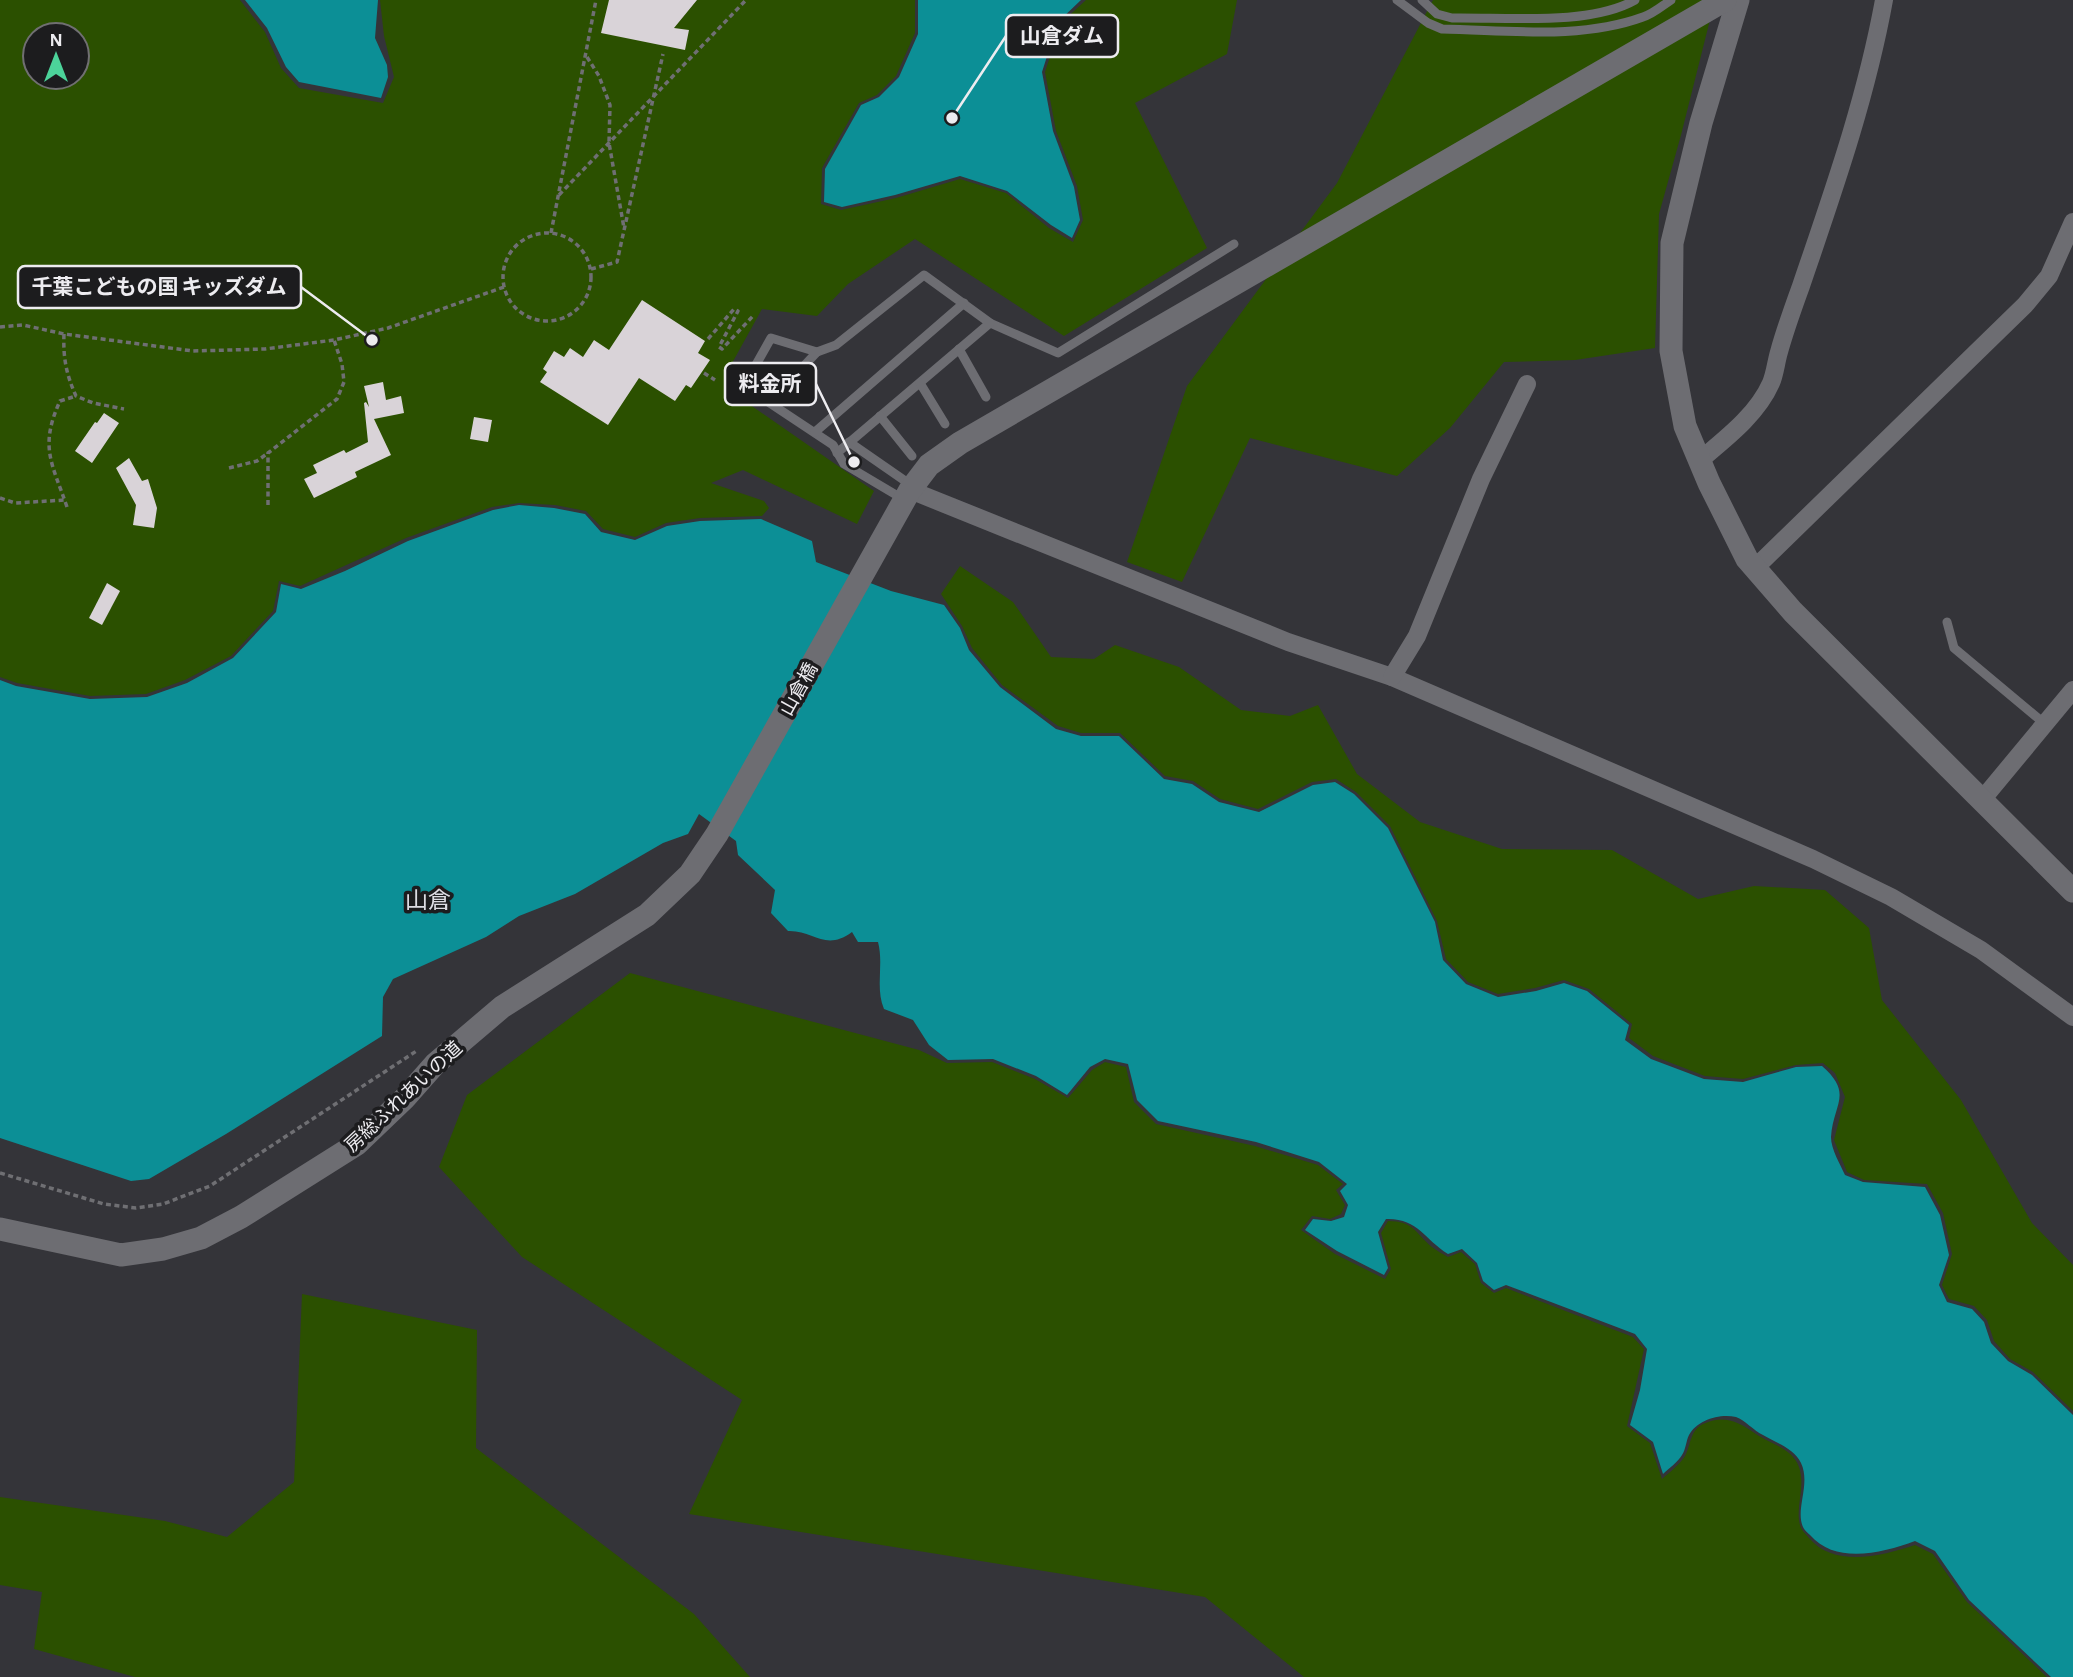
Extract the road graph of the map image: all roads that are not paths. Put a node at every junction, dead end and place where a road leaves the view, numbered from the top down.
1 (1397, 0) edge
2 (1422, 0) edge
3 (1635, 0) edge
4 (1671, 0) edge
5 (1725, 0) edge
6 (1738, 0) edge
7 (1884, 0) edge
8 (2073, 222) edge
9 (1234, 244) dead end
10 (964, 303) junction
11 (990, 323) junction
12 (959, 349) junction
13 (817, 352) junction
14 (920, 383) junction
15 (1527, 384) dead end
16 (986, 397) dead end
17 (770, 402) junction
18 (880, 416) junction
19 (945, 424) dead end
20 (814, 432) junction
21 (849, 442) junction
22 (835, 449) junction
23 (912, 456) dead end
24 (1699, 461) junction
25 (909, 492) junction
26 (1755, 568) junction
27 (1947, 622) dead end
28 (1392, 677) junction
29 (2073, 690) edge
30 (2045, 724) junction
31 (1981, 801) junction
32 (717, 834) joint
33 (2073, 891) edge
34 (2073, 1017) edge
35 (0, 1229) edge

1 - 4 lane
2 - 3 lane
5 - 25 street, 山倉橋
6 - 24 street
7 - 24 street
8 - 26 street
9 - 11 lane
10 - 11 lane
10 - 13 lane
10 - 20 lane
11 - 12 lane
12 - 14 lane
12 - 16 lane
13 - 17 lane
13 - 17 lane
14 - 18 lane
14 - 19 lane
15 - 28 street
17 - 20 lane
18 - 21 lane
18 - 23 lane
20 - 22 lane
21 - 22 lane
21 - 25 lane
22 - 25 lane
24 - 26 street
25 - 28 street
25 - 32 street, 山倉橋
26 - 31 street
27 - 30 lane
28 - 34 street
29 - 30 street
30 - 31 street
31 - 33 street
32 - 35 street, 房総ふれあいの道

